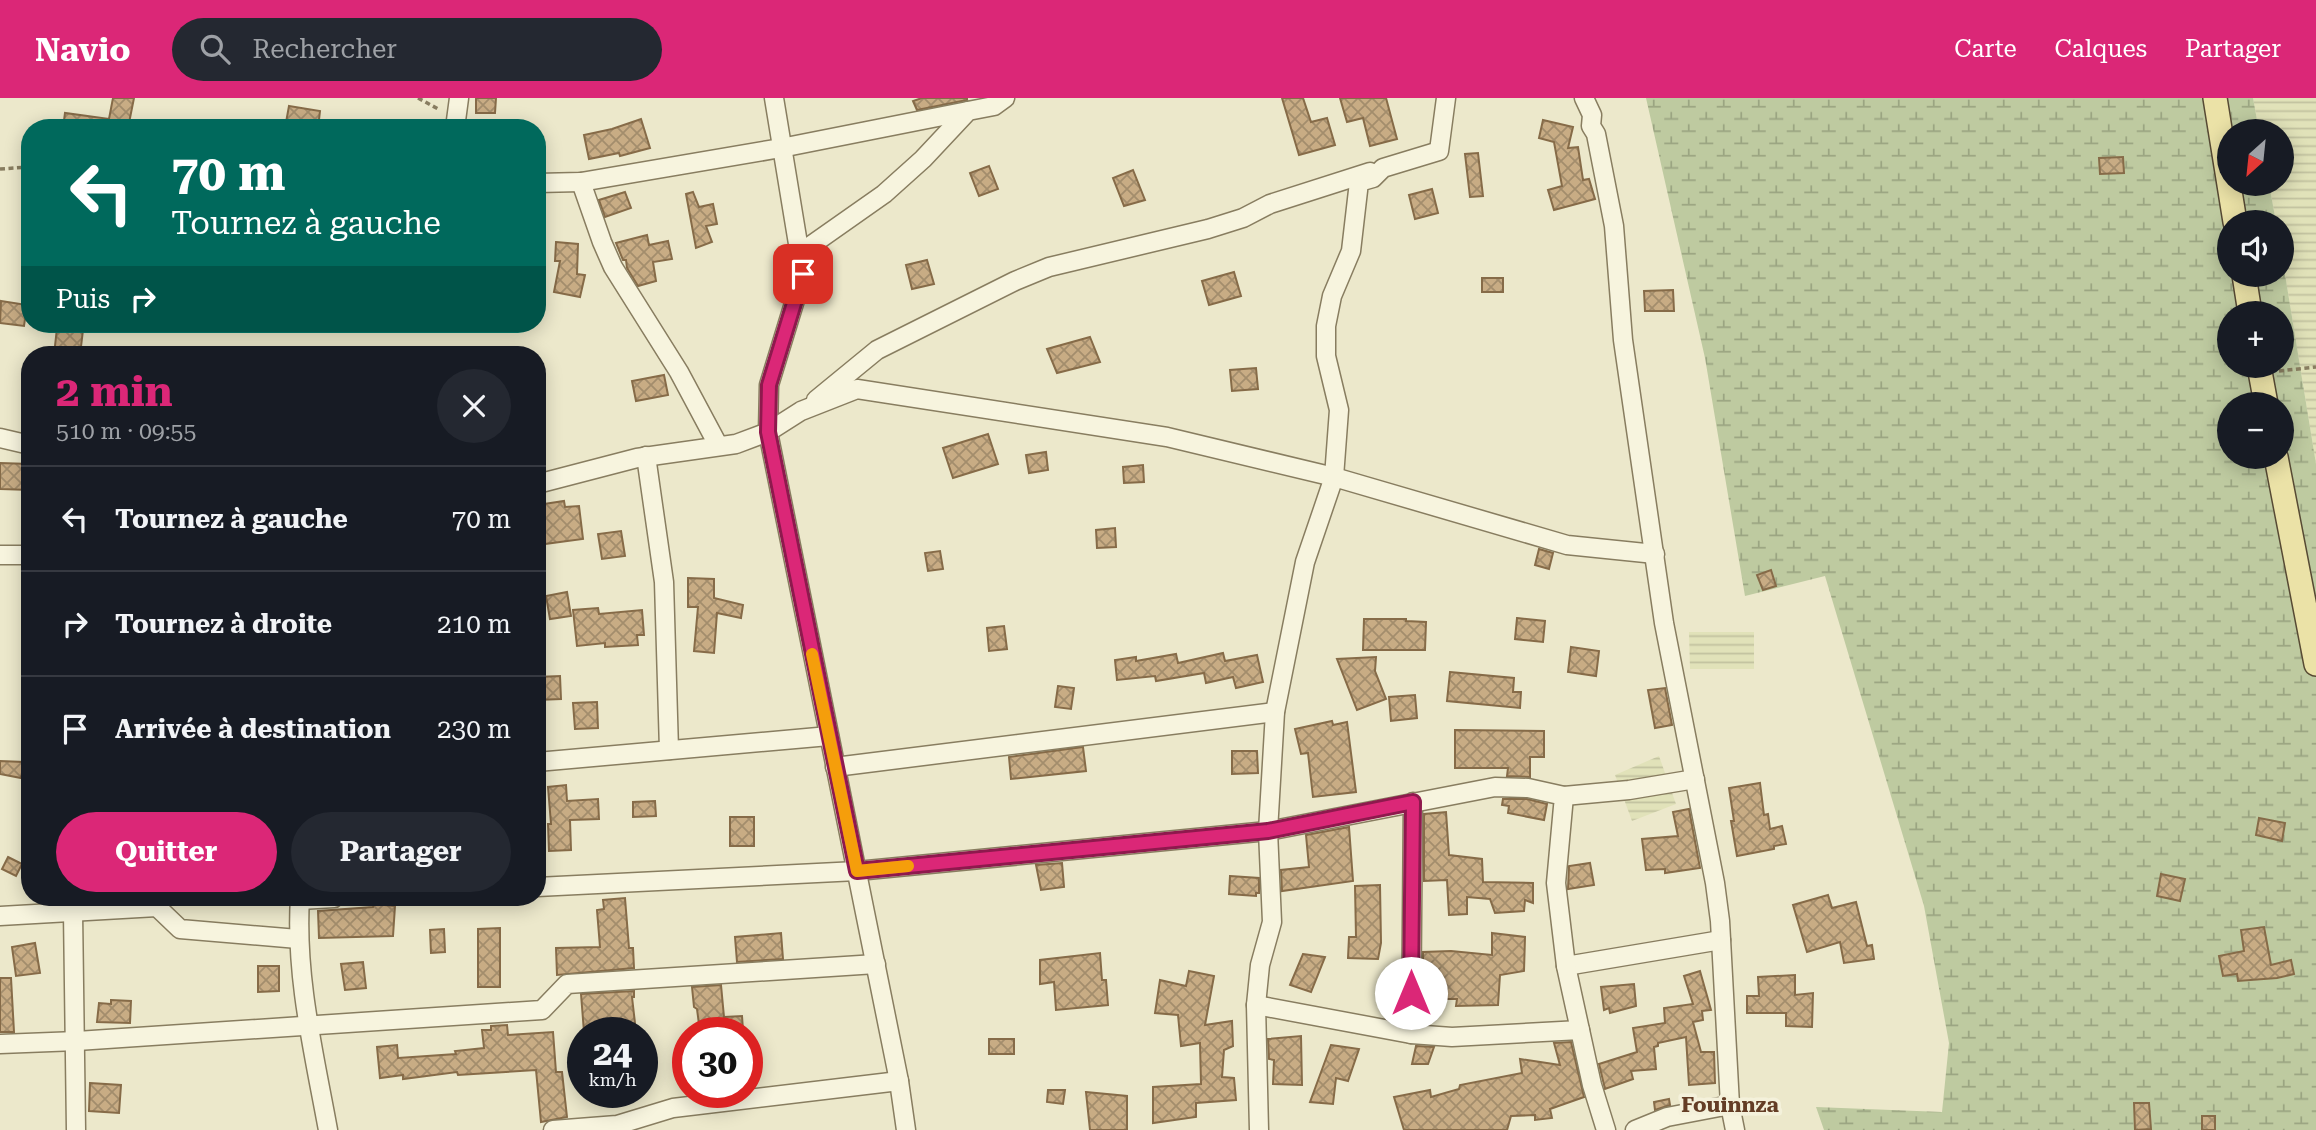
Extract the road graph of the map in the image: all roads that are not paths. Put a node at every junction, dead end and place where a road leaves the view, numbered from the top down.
1 (459, 98) edge
2 (774, 98) edge
3 (1005, 98) edge
4 (1446, 98) edge
5 (1584, 98) edge
6 (2215, 98) edge
7 (968, 111) junction
8 (456, 119) edge
9 (781, 148) junction
10 (1384, 168) junction
11 (581, 182) junction
12 (546, 183) edge
13 (2233, 210) edge
14 (800, 253) junction
15 (802, 411) junction
16 (768, 432) junction
17 (0, 438) edge
18 (21, 442) edge
19 (718, 445) junction
20 (646, 456) junction
21 (2278, 469) edge
22 (1334, 477) junction
23 (546, 482) edge
24 (1656, 554) junction
25 (0, 555) edge
26 (21, 559) edge
27 (2316, 664) edge
28 (1275, 712) junction
29 (829, 736) junction
30 (669, 750) junction
31 (546, 760) edge
32 (835, 767) junction
33 (1695, 779) junction
34 (1564, 796) junction
35 (1413, 802) junction
36 (1268, 831) junction
37 (857, 871) junction
38 (546, 887) edge
39 (122, 906) edge
40 (159, 906) edge
41 (300, 906) edge
42 (73, 912) junction
43 (0, 916) edge
44 (298, 939) junction
45 (1721, 940) junction
46 (876, 964) junction
47 (1566, 966) junction
48 (1256, 1005) junction
49 (309, 1026) junction
50 (1580, 1030) junction
51 (1411, 1034) junction
52 (77, 1041) junction
53 (0, 1044) edge
54 (900, 1081) junction
55 (1730, 1105) junction
56 (76, 1130) edge
57 (328, 1130) edge
58 (553, 1130) edge
59 (906, 1130) edge
60 (1259, 1130) edge
61 (1606, 1130) edge
62 (1635, 1130) edge
63 (1735, 1130) edge

1 - 8 street
2 - 9 street
3 - 7 street
4 - 10 street
5 - 24 street
6 - 13 main road
7 - 9 street
7 - 14 street
9 - 11 street
9 - 14 street
10 - 15 street
10 - 22 street
11 - 12 street
11 - 19 street
14 - 16 street
15 - 16 street
15 - 22 street
16 - 19 street
16 - 29 street
17 - 18 street
19 - 20 street
20 - 23 street
20 - 30 street
21 - 27 main road
22 - 24 street
22 - 28 street
24 - 33 street
25 - 26 street
28 - 32 street
28 - 36 street
29 - 30 street
29 - 32 street
30 - 31 street
32 - 37 street
33 - 34 street
33 - 45 street
34 - 35 street
34 - 47 street
35 - 36 street
35 - 51 street
36 - 37 street
36 - 48 street
37 - 38 street
37 - 46 street
39 - 42 street
40 - 44 street
41 - 44 street
42 - 43 street
42 - 52 street
44 - 49 street
45 - 47 street
45 - 55 street
46 - 49 street
46 - 54 street
47 - 50 street
48 - 51 street
48 - 60 street
49 - 52 street
49 - 57 street
50 - 51 street
50 - 61 street
52 - 53 street
52 - 56 street
54 - 58 street
54 - 59 street
55 - 62 street
55 - 63 street

